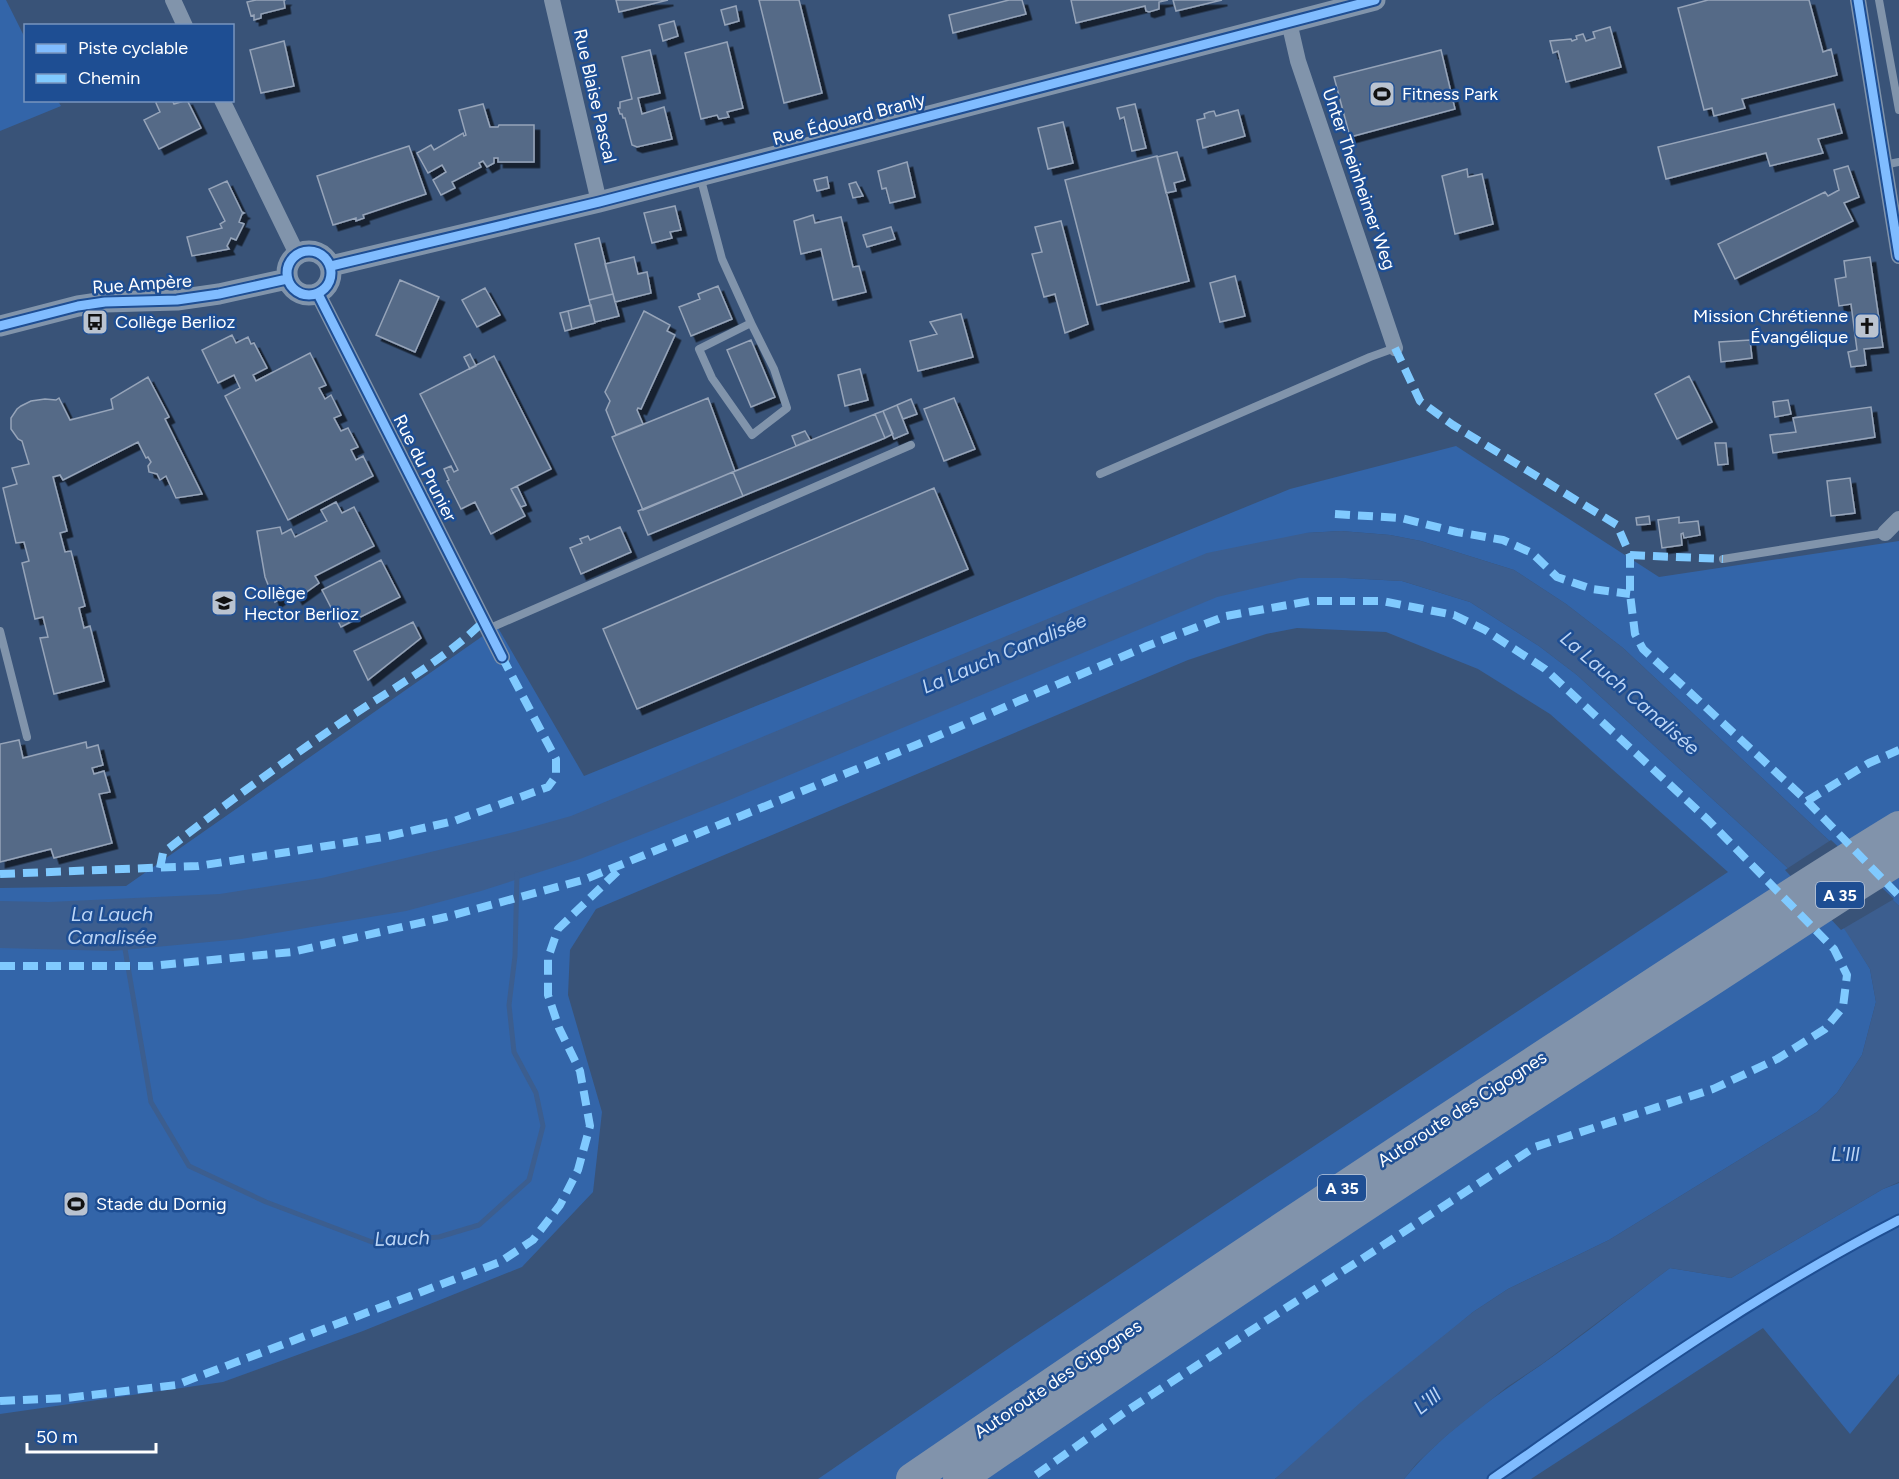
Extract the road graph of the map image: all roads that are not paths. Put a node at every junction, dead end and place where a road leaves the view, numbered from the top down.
1 (173, 0) edge
2 (552, 0) edge
3 (1375, 0) edge
4 (1858, 0) edge
5 (1879, 0) edge
6 (1289, 22) junction
7 (184, 24) edge
8 (223, 102) edge
9 (1899, 110) edge
10 (1892, 164) edge
11 (699, 175) junction
12 (600, 202) junction
13 (1896, 224) edge
14 (297, 254) junction
15 (1899, 256) edge
16 (331, 266) junction
17 (287, 279) junction
18 (318, 294) junction
19 (751, 323) junction
20 (0, 326) edge
21 (1395, 348) joint
22 (911, 446) dead end
23 (1100, 474) dead end
24 (1899, 519) edge
25 (1885, 533) joint
26 (1723, 559) dead end
27 (488, 628) junction
28 (0, 631) edge
29 (502, 657) dead end
30 (27, 737) dead end
31 (1899, 827) edge
32 (1887, 864) edge
33 (1794, 921) junction
34 (912, 1479) edge
35 (959, 1479) edge

1 - 7 street
2 - 12 street, Rue Blaise Pascal
3 - 6 street, Rue Édouard Branly
4 - 10 street
5 - 9 lane
6 - 11 street, Rue Édouard Branly
6 - 21 street, Unter Theinheimer Weg
8 - 14 street
10 - 13 street
11 - 12 street, Rue Édouard Branly
11 - 19 lane
12 - 16 street, Rue Édouard Branly
13 - 15 street
14 - 16 street
14 - 17 street
16 - 18 street
17 - 18 street
17 - 20 street, Rue Ampère
18 - 27 street, Rue du Prunier
19 - 19 lane
21 - 23 lane
22 - 27 lane
24 - 25 street
25 - 26 lane
27 - 29 street, Rue du Prunier
28 - 30 lane
31 - 32 highway, Autoroute des Cigognes / A 35
32 - 33 highway, Autoroute des Cigognes / A 35
33 - 34 highway, Autoroute des Cigognes / A 35
33 - 35 highway, Autoroute des Cigognes / A 35

